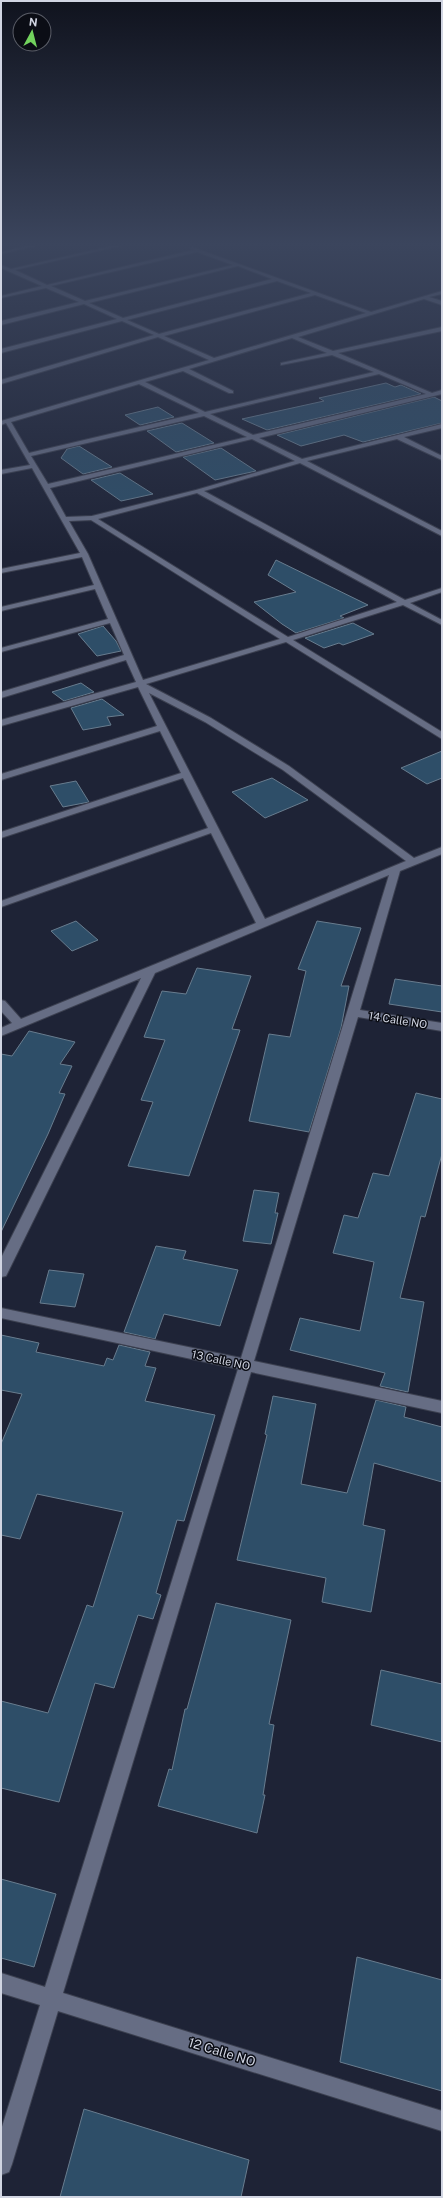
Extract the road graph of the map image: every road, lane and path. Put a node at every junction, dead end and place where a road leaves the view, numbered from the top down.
1 (114, 349) edge
2 (188, 349) edge
3 (250, 349) edge
4 (322, 349) edge
5 (352, 349) edge
6 (332, 353) junction
7 (212, 360) junction
8 (283, 364) dead end
9 (182, 368) junction
10 (378, 373) junction
11 (138, 381) junction
12 (1, 382) edge
13 (231, 392) dead end
14 (442, 392) edge
15 (432, 394) junction
16 (442, 398) edge
17 (205, 414) junction
18 (4, 422) edge
19 (442, 426) edge
20 (251, 437) junction
21 (398, 438) junction
22 (27, 455) junction
23 (442, 458) edge
24 (301, 461) junction
25 (33, 466) junction
26 (1, 472) edge
27 (45, 486) junction
28 (198, 491) junction
29 (92, 518) junction
30 (64, 519) junction
31 (442, 534) edge
32 (84, 554) junction
33 (1, 570) edge
34 (98, 586) junction
35 (442, 590) edge
36 (405, 602) junction
37 (1, 609) edge
38 (112, 620) junction
39 (442, 623) edge
40 (289, 640) junction
41 (1, 650) edge
42 (128, 656) junction
43 (141, 684) junction
44 (1, 695) edge
45 (1, 723) edge
46 (162, 727) junction
47 (442, 736) edge
48 (186, 774) junction
49 (1, 777) edge
50 (214, 829) junction
51 (1, 835) edge
52 (442, 850) edge
53 (413, 862) junction
54 (396, 869) junction
55 (1, 904) edge
56 (262, 924) junction
57 (150, 971) junction
58 (1, 1004) edge
59 (354, 1013) junction
60 (20, 1024) junction
61 (442, 1027) edge
62 (1, 1032) edge
63 (1, 1272) edge
64 (1, 1313) edge
65 (246, 1365) junction
66 (442, 1407) edge
67 (1, 1983) edge
68 (52, 1998) junction
69 (442, 2121) edge
70 (1, 2164) edge

1 - 12 street
2 - 7 street
3 - 7 street
4 - 6 street
5 - 6 street
6 - 8 street
6 - 10 street
7 - 9 street
9 - 11 street
9 - 13 street
10 - 15 street
10 - 17 street
11 - 17 street
11 - 18 street
14 - 15 street
15 - 16 street
15 - 20 street
17 - 20 street
17 - 22 street
18 - 22 street
19 - 21 street
20 - 24 street
20 - 27 street
21 - 23 street
21 - 24 street
22 - 25 street
24 - 28 street
24 - 31 street
25 - 26 street
25 - 27 street
27 - 30 street
28 - 29 street
28 - 36 street
29 - 30 street
29 - 40 street
30 - 32 street
32 - 33 street
32 - 34 street
34 - 37 street
34 - 38 street
35 - 36 street
36 - 39 street
36 - 40 street
38 - 41 street
38 - 42 street
40 - 43 street
40 - 47 street
42 - 43 street
42 - 44 street
43 - 45 street
43 - 46 street
43 - 53 street
46 - 48 street
46 - 49 street
48 - 50 street
48 - 51 street
50 - 55 street
50 - 56 street
52 - 53 street
53 - 54 street
54 - 56 street
54 - 59 street
56 - 57 street
57 - 60 street
57 - 63 street
58 - 60 street
59 - 61 street, 14 Calle NO
59 - 65 street
60 - 62 street
64 - 65 street, 13 Calle NO
65 - 66 street, 13 Calle NO
65 - 68 street
67 - 68 street, 12 Calle NO
68 - 69 street, 12 Calle NO
68 - 70 street

